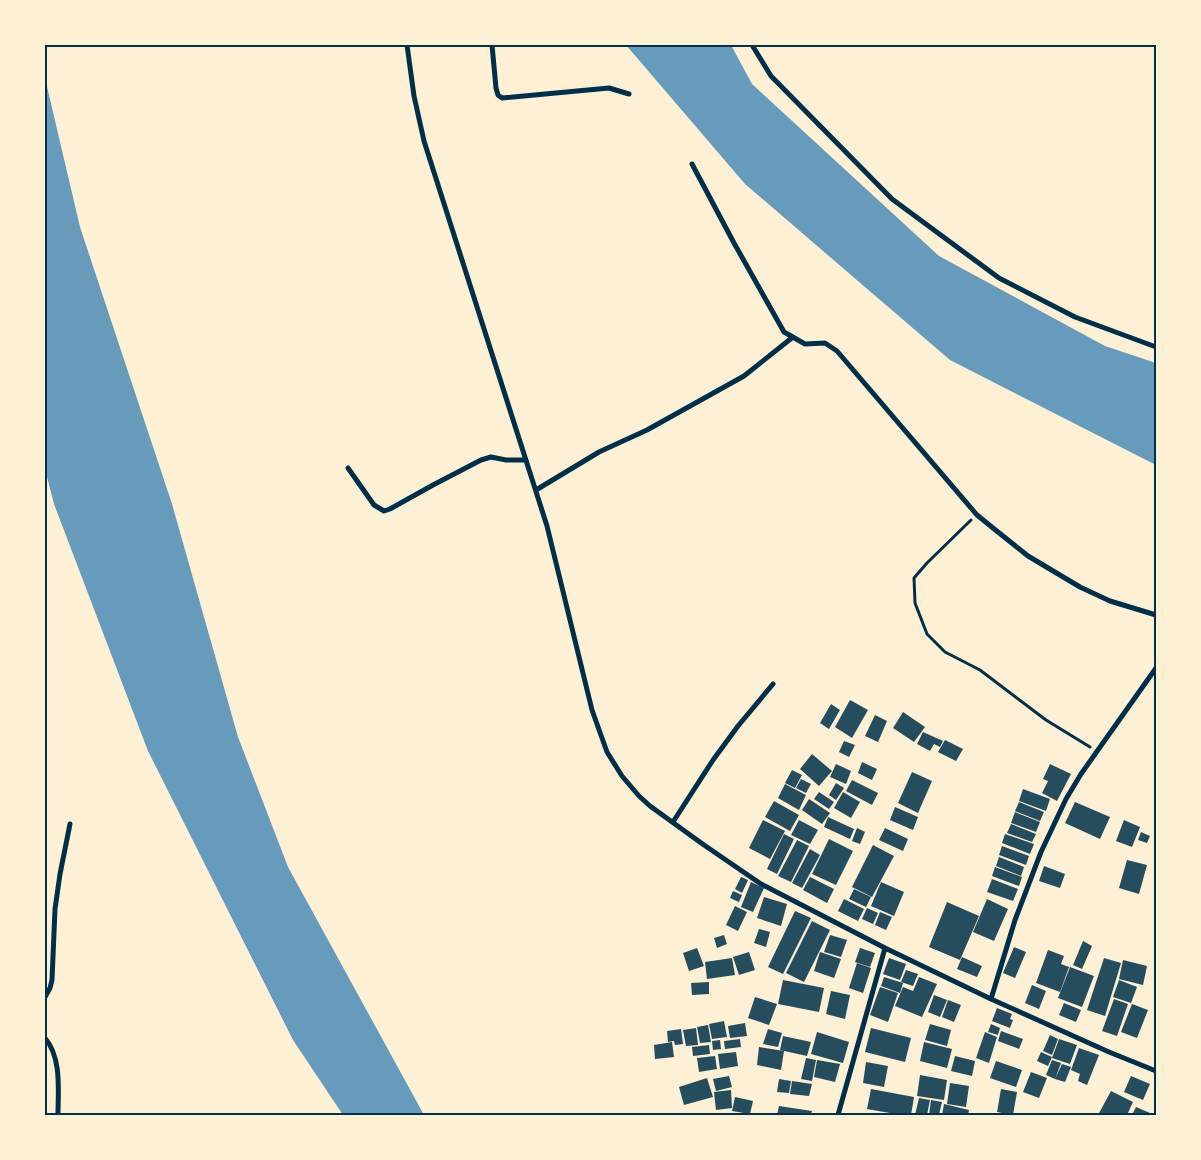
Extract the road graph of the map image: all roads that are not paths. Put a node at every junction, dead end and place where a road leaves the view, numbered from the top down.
1 (407, 45) edge
2 (492, 45) edge
3 (752, 45) edge
4 (628, 94) dead end
5 (692, 164) dead end
6 (792, 337) junction
7 (1156, 347) edge
8 (526, 460) junction
9 (348, 468) dead end
10 (536, 490) junction
11 (1156, 615) edge
12 (1156, 668) edge
13 (773, 684) dead end
14 (672, 822) junction
15 (70, 824) dead end
16 (885, 948) junction
17 (45, 997) edge
18 (991, 1000) junction
19 (45, 1038) edge
20 (1156, 1071) edge
21 (58, 1115) edge
22 (838, 1115) edge

1 - 8 street
2 - 4 street
3 - 7 street
5 - 6 street
6 - 10 street
6 - 11 street
8 - 9 street
8 - 10 street
10 - 14 street
12 - 18 street
13 - 14 street
14 - 16 street
15 - 17 street
16 - 18 street
16 - 22 street
18 - 20 street
19 - 21 street

